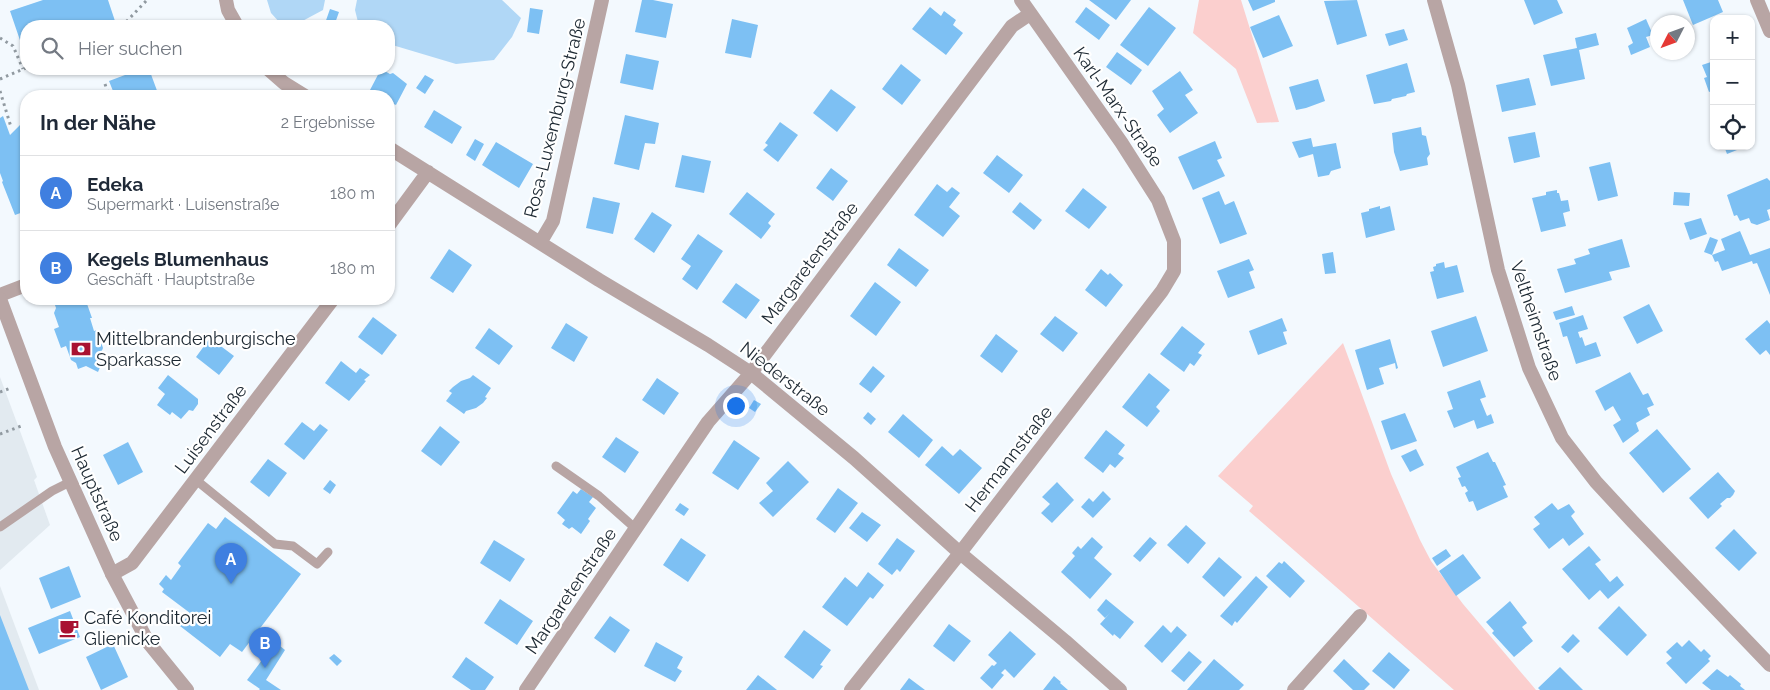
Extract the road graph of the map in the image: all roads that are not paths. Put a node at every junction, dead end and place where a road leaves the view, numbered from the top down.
1 (226, 0) edge
2 (602, 0) edge
3 (1021, 0) edge
4 (1434, 0) edge
5 (1757, 0) edge
6 (1030, 14) junction
7 (234, 20) edge
8 (1770, 32) edge
9 (275, 75) edge
10 (295, 90) edge
11 (395, 152) edge
12 (428, 172) junction
13 (395, 216) edge
14 (1174, 241) joint
15 (540, 242) junction
16 (20, 287) edge
17 (0, 295) edge
18 (0, 300) edge
19 (328, 305) edge
20 (751, 373) junction
21 (556, 466) dead end
22 (196, 480) junction
23 (70, 482) junction
24 (0, 527) edge
25 (636, 529) junction
26 (328, 552) dead end
27 (960, 553) junction
28 (112, 574) junction
29 (1360, 616) dead end
30 (1770, 665) edge
31 (187, 690) edge
32 (526, 690) edge
33 (851, 690) edge
34 (1120, 690) edge
35 (1294, 690) edge

1 - 7 street
2 - 15 street, Rosa-Luxemburg-Straße
3 - 6 street, Karl-Marx-Straße
4 - 30 street, Veltheimstraße
5 - 8 street
6 - 14 street, Karl-Marx-Straße
6 - 20 street, Margaretenstraße
9 - 10 street
11 - 12 street, Niederstraße
12 - 13 street
12 - 15 street, Niederstraße
14 - 27 street, Hermannstraße
15 - 20 street, Niederstraße
16 - 17 street
18 - 23 street, Hauptstraße
19 - 22 street, Luisenstraße
20 - 25 street, Margaretenstraße
20 - 27 street, Niederstraße
21 - 25 lane
22 - 26 lane
22 - 28 street, Luisenstraße
23 - 24 lane
23 - 28 street, Hauptstraße
25 - 32 street, Margaretenstraße
27 - 33 street, Hermannstraße
27 - 34 street, Niederstraße
28 - 31 street, Hauptstraße
29 - 35 street

